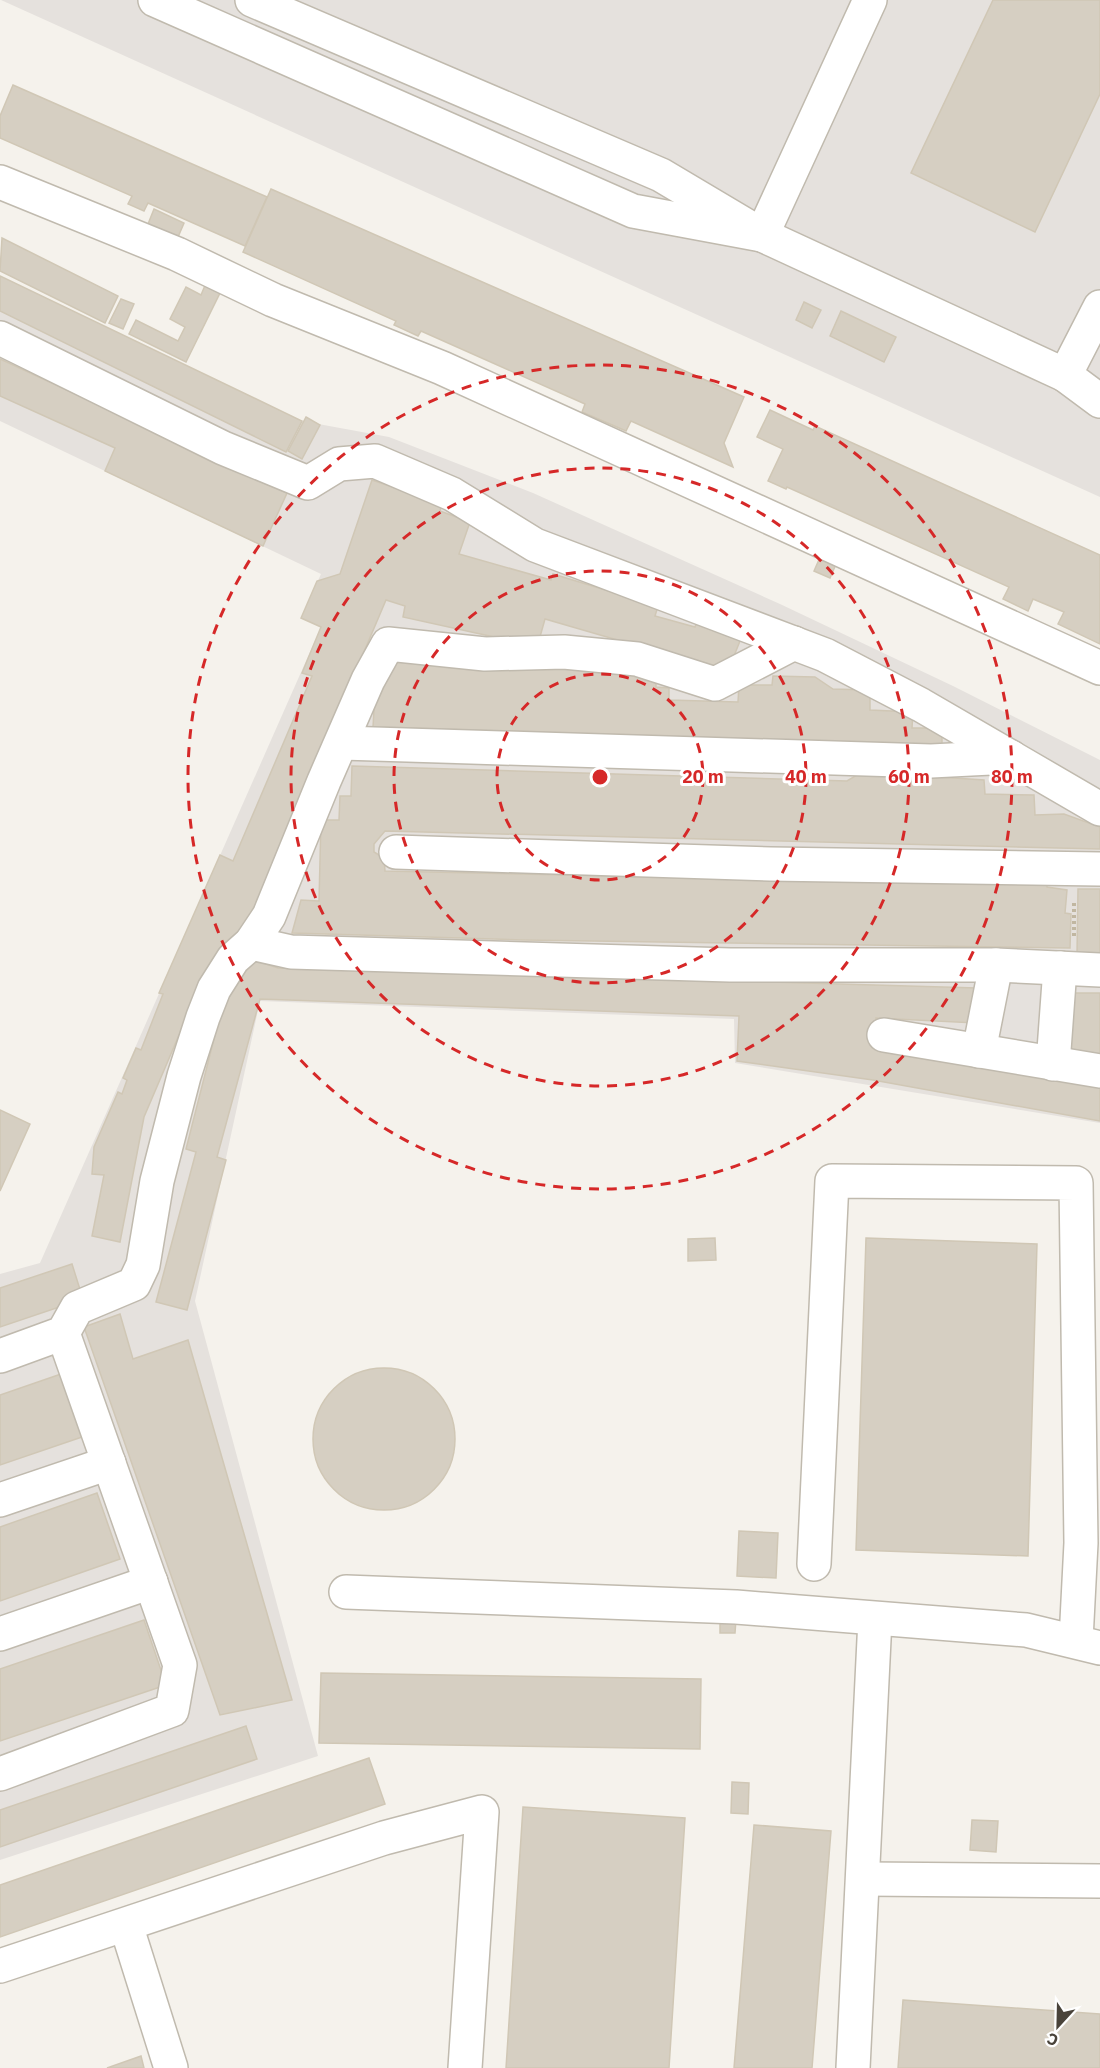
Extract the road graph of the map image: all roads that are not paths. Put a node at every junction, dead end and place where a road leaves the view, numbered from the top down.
1 (155, 0) edge
2 (252, 0) edge
3 (870, 0) edge
4 (0, 182) edge
5 (762, 235) junction
6 (1100, 307) edge
7 (0, 338) edge
8 (1065, 375) junction
9 (1100, 401) edge
10 (794, 643) junction
11 (1100, 668) edge
12 (342, 742) junction
13 (1011, 757) junction
14 (1100, 809) edge
15 (396, 852) dead end
16 (1087, 870) edge
17 (251, 943) junction
18 (996, 965) junction
19 (1078, 969) edge
20 (884, 1035) dead end
21 (979, 1051) junction
22 (1053, 1064) junction
23 (1100, 1071) edge
24 (63, 1332) junction
25 (0, 1356) edge
26 (109, 1463) junction
27 (0, 1500) edge
28 (814, 1564) dead end
29 (151, 1582) junction
30 (345, 1592) dead end
31 (875, 1619) junction
32 (0, 1634) edge
33 (1088, 1644) edge
34 (0, 1774) edge
35 (863, 1879) junction
36 (1100, 1881) edge
37 (126, 1925) junction
38 (0, 1966) edge
39 (171, 2068) edge
40 (465, 2068) edge
41 (853, 2068) edge

1 - 5 lane
2 - 5 lane
3 - 5 lane
4 - 11 lane
5 - 8 lane
6 - 8 lane
7 - 10 lane
8 - 9 lane
10 - 12 lane
10 - 13 lane
12 - 13 lane
12 - 17 lane
13 - 14 lane
15 - 16 lane
17 - 18 lane
17 - 24 lane
18 - 19 lane
18 - 21 lane
19 - 22 lane
20 - 21 lane
21 - 22 lane
22 - 23 lane
24 - 25 lane
24 - 26 lane
26 - 27 lane
26 - 29 lane
28 - 33 lane
29 - 32 lane
29 - 34 lane
30 - 31 lane
31 - 33 lane
31 - 35 lane
35 - 36 lane
35 - 41 lane
37 - 38 lane
37 - 39 lane
37 - 40 lane

